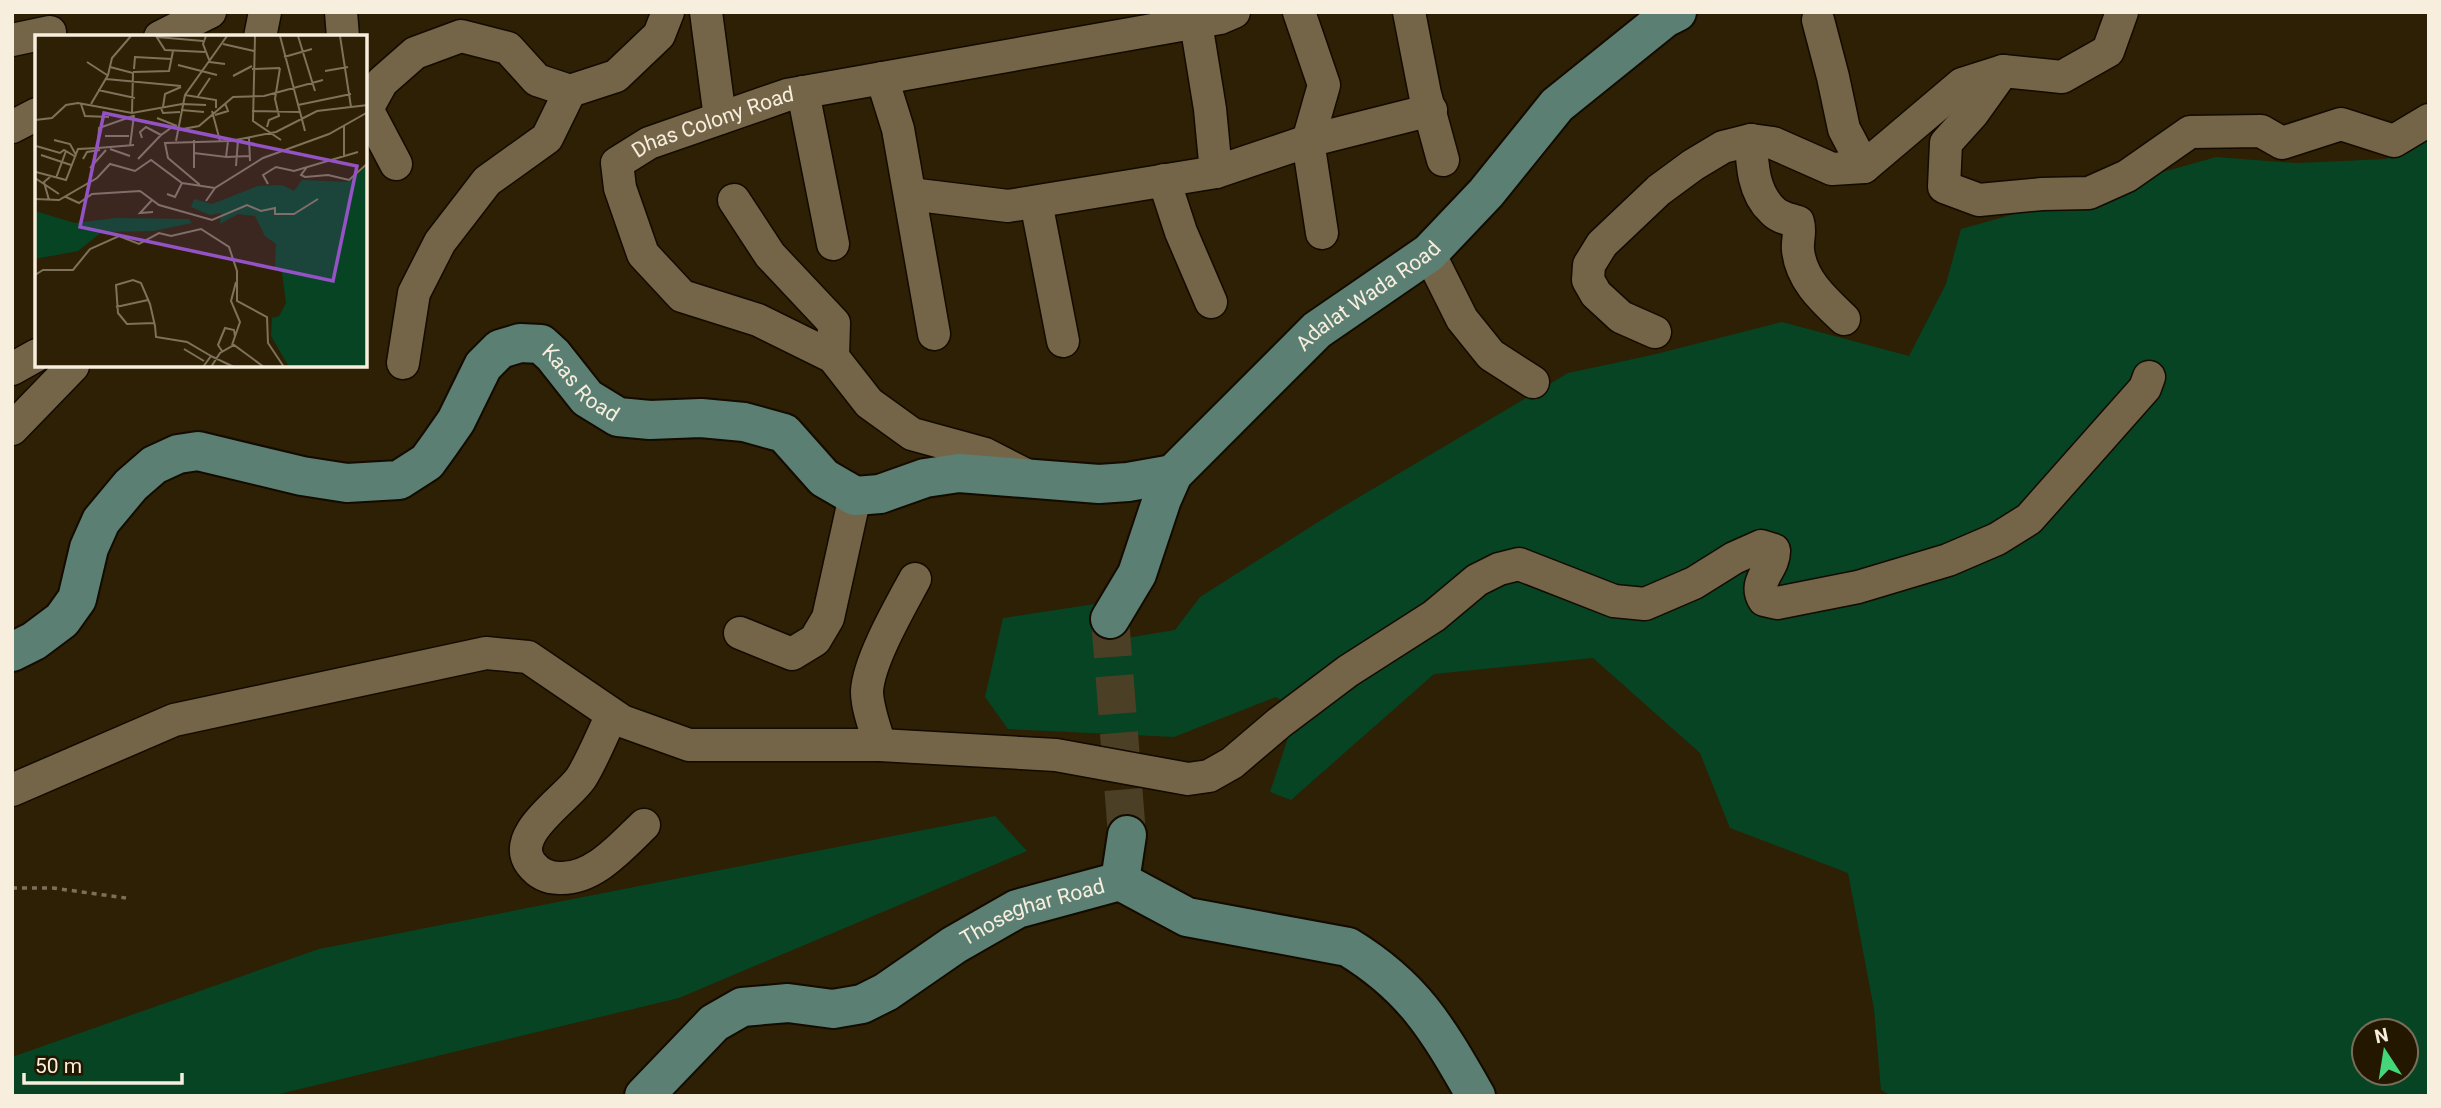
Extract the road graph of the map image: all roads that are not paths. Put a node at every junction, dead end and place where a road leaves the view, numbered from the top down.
1 (210, 12) edge
2 (265, 12) edge
3 (341, 12) edge
4 (668, 12) edge
5 (1234, 12) edge
6 (1299, 12) edge
7 (1409, 12) edge
8 (2122, 12) edge
9 (709, 13) edge
10 (1668, 14) edge
11 (1818, 20) dead end
12 (1196, 23) junction
13 (1120, 24) edge
14 (48, 27) edge
15 (164, 35) edge
16 (260, 35) edge
17 (343, 35) edge
18 (12, 40) edge
19 (2003, 71) junction
20 (882, 78) junction
21 (570, 91) junction
22 (803, 92) junction
23 (368, 104) edge
24 (1431, 110) junction
25 (368, 111) edge
26 (35, 115) edge
27 (720, 118) junction
28 (2429, 120) edge
29 (12, 127) edge
30 (1751, 140) junction
31 (1308, 141) junction
32 (1443, 160) dead end
33 (396, 164) dead end
34 (1864, 167) junction
35 (1216, 172) junction
36 (1164, 180) junction
37 (910, 194) junction
38 (734, 200) dead end
39 (1036, 202) junction
40 (1322, 233) dead end
41 (833, 244) dead end
42 (1429, 253) junction
43 (1210, 302) dead end
44 (1844, 318) dead end
45 (1655, 332) dead end
46 (934, 334) dead end
47 (1063, 341) dead end
48 (12, 342) edge
49 (35, 352) edge
50 (35, 353) edge
51 (833, 357) junction
52 (403, 363) dead end
53 (71, 368) edge
54 (12, 369) edge
55 (2149, 377) dead end
56 (1533, 382) dead end
57 (12, 429) edge
58 (1173, 474) junction
59 (1031, 477) junction
60 (855, 496) junction
61 (915, 579) dead end
62 (1110, 619) tunnel mouth
63 (740, 632) dead end
64 (12, 652) edge
65 (612, 715) junction
66 (880, 745) junction
67 (12, 790) edge
68 (644, 825) dead end
69 (1127, 835) tunnel mouth
70 (1120, 881) junction
71 (644, 1096) edge
72 (1476, 1096) edge

1 - 15 street
2 - 16 street
3 - 17 street
4 - 21 street
5 - 12 street, Dhas Colony Road
6 - 31 street
7 - 24 street
8 - 19 street
9 - 27 street
10 - 42 main road, Adalat Wada Road
11 - 34 street
12 - 13 street, Dhas Colony Road
12 - 35 street
13 - 20 street, Dhas Colony Road
14 - 18 street
19 - 28 street
19 - 34 street
20 - 22 street, Dhas Colony Road
20 - 37 street
21 - 23 street
21 - 52 street
22 - 27 street, Dhas Colony Road
22 - 41 street
24 - 31 street
24 - 32 street
25 - 33 street
26 - 29 street
27 - 51 street, Dhas Colony Road
30 - 34 street
30 - 44 street
30 - 45 street
31 - 35 street
31 - 40 street
35 - 36 street
36 - 39 street
36 - 43 street
37 - 39 street
37 - 46 street
38 - 51 street
39 - 47 street
42 - 56 street
42 - 58 main road, Adalat Wada Road
48 - 49 street
50 - 54 street
51 - 59 street, Dhas Colony Road
53 - 57 street
55 - 66 street
58 - 59 main road
58 - 62 main road, Adalat Wada Road
59 - 60 main road
60 - 63 street
60 - 64 main road, Kaas Road
61 - 66 street
65 - 66 street
65 - 67 street
65 - 68 street
69 - 70 main road
70 - 71 main road, Thoseghar Road
70 - 72 main road, Thoseghar Road

